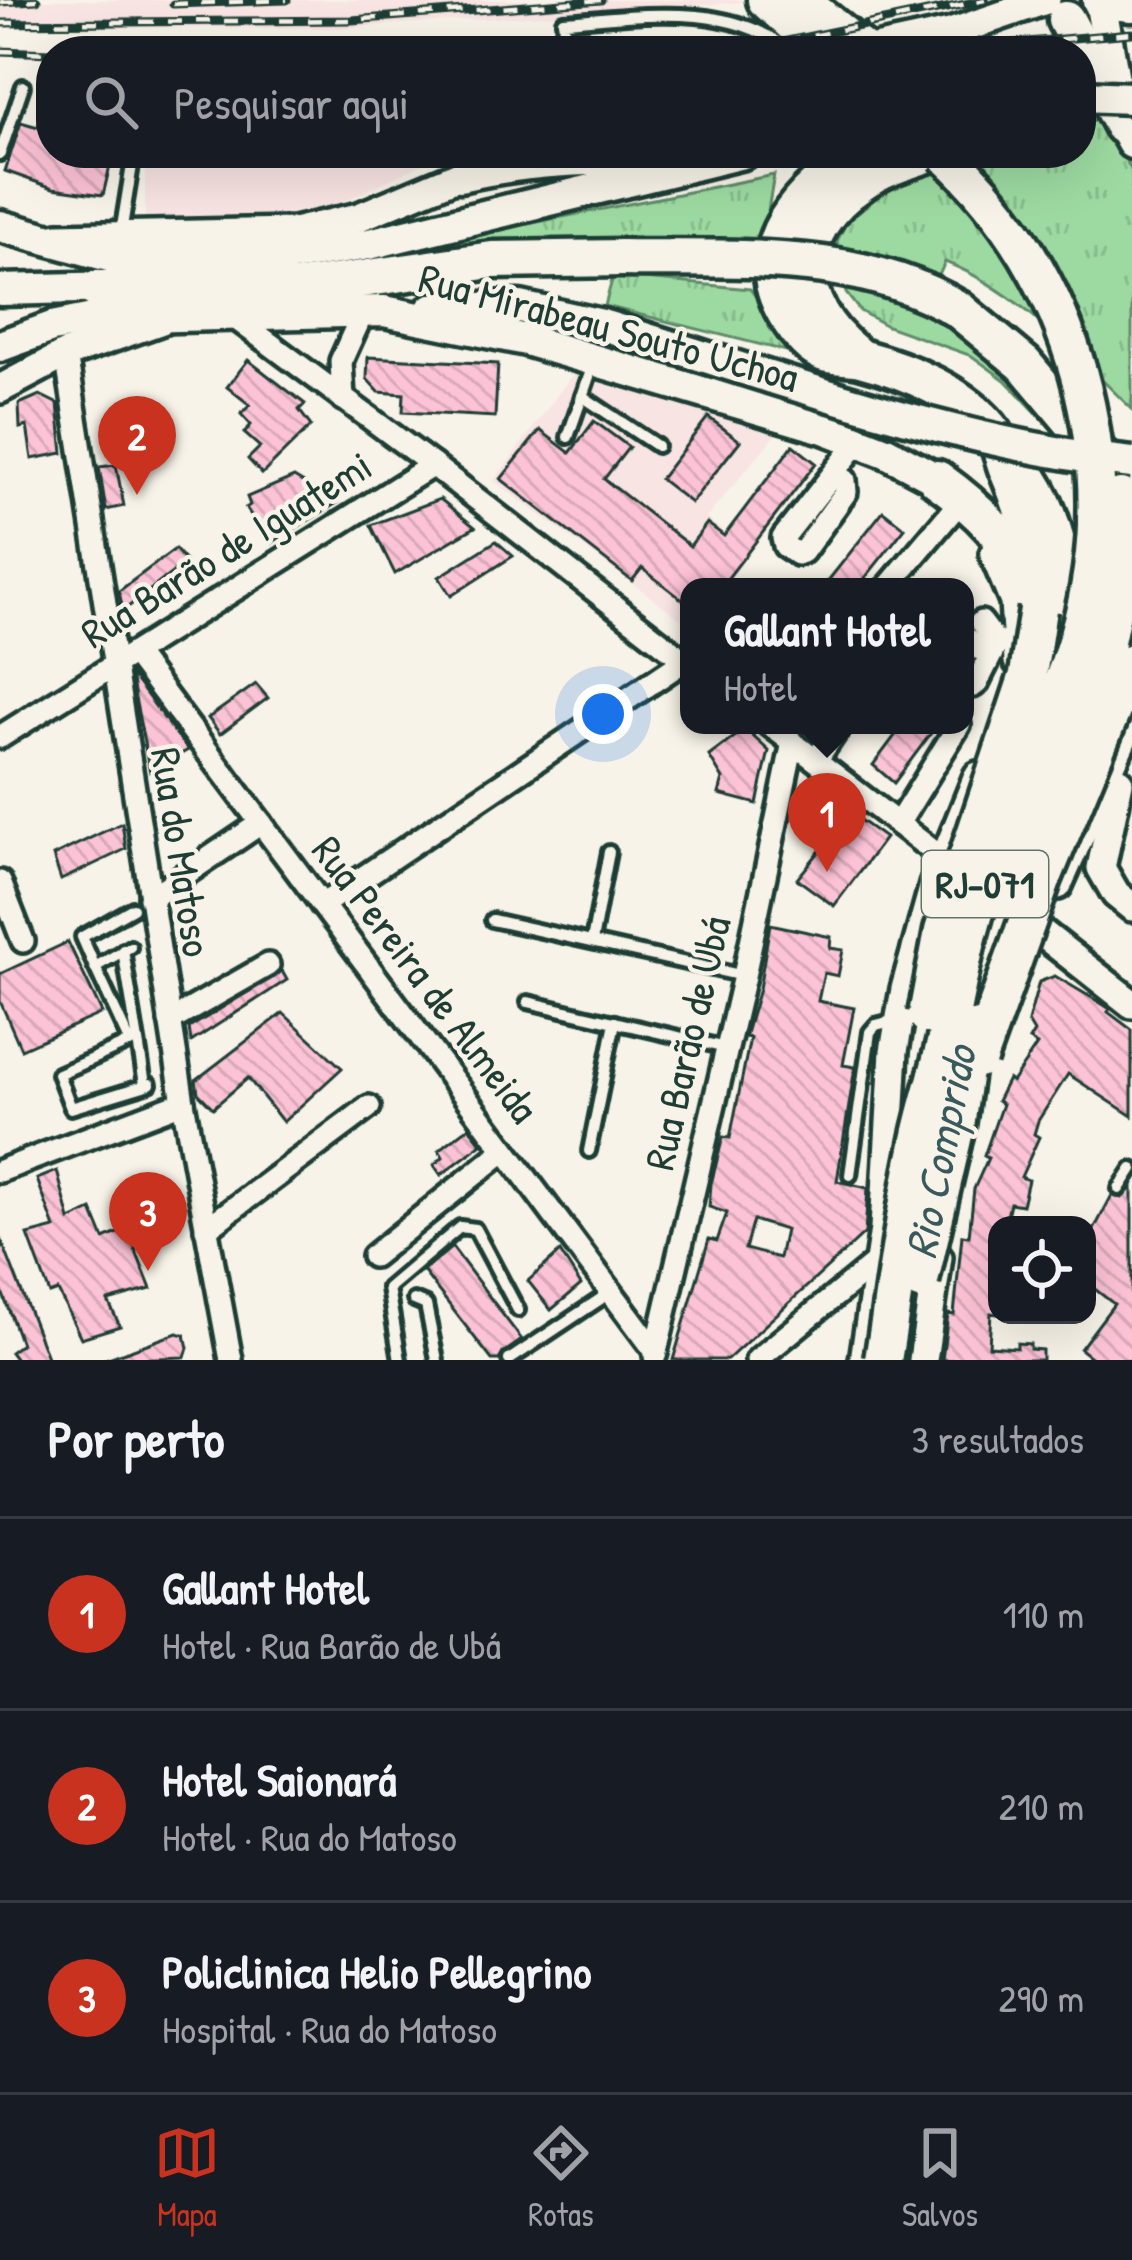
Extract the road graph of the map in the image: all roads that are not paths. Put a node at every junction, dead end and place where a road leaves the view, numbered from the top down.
1 (766, 0) edge
2 (800, 0) edge
3 (1118, 10) edge
4 (1060, 18) edge
5 (562, 36) edge
6 (768, 36) edge
7 (808, 36) edge
8 (846, 36) edge
9 (936, 36) edge
10 (1096, 72) edge
11 (23, 86) dead end
12 (1096, 104) edge
13 (1129, 122) edge
14 (0, 154) edge
15 (131, 168) edge
16 (476, 168) edge
17 (500, 168) edge
18 (680, 168) edge
19 (838, 168) edge
20 (886, 168) edge
21 (958, 168) edge
22 (991, 168) edge
23 (460, 176) junction
24 (0, 226) edge
25 (120, 236) junction
26 (37, 239) junction
27 (369, 244) junction
28 (96, 289) junction
29 (0, 290) edge
30 (374, 311) junction
31 (176, 315) junction
32 (231, 315) junction
33 (0, 346) edge
34 (66, 354) junction
35 (859, 358) junction
36 (596, 359) junction
37 (0, 388) edge
38 (582, 396) junction
39 (343, 399) junction
40 (995, 435) junction
41 (568, 437) dead end
42 (858, 442) junction
43 (657, 446) dead end
44 (433, 465) junction
45 (1125, 473) edge
46 (834, 475) dead end
47 (947, 492) junction
48 (1016, 529) junction
49 (894, 578) edge
50 (1132, 606) edge
51 (1027, 618) junction
52 (974, 633) edge
53 (974, 637) edge
54 (1106, 644) edge
55 (134, 653) junction
56 (680, 657) edge
57 (113, 666) junction
58 (680, 667) edge
59 (974, 685) edge
60 (782, 734) edge
61 (835, 734) edge
62 (953, 734) edge
63 (0, 737) edge
64 (793, 742) junction
65 (1128, 750) edge
66 (817, 759) junction
67 (1108, 800) junction
68 (261, 824) junction
69 (898, 824) junction
70 (609, 852) dead end
71 (944, 860) junction
72 (972, 880) junction
73 (0, 882) edge
74 (142, 903) junction
75 (322, 905) junction
76 (1132, 908) edge
77 (492, 920) dead end
78 (1038, 930) junction
79 (23, 941) dead end
80 (592, 941) junction
81 (138, 943) junction
82 (1071, 959) junction
83 (1023, 964) junction
84 (268, 965) dead end
85 (95, 967) junction
86 (744, 976) junction
87 (528, 1002) dead end
88 (1132, 1004) edge
89 (899, 1020) junction
90 (170, 1021) junction
91 (615, 1022) junction
92 (134, 1041) junction
93 (726, 1048) junction
94 (894, 1052) junction
95 (969, 1082) junction
96 (177, 1090) junction
97 (891, 1091) junction
98 (369, 1107) dead end
99 (918, 1146) junction
100 (505, 1150) junction
101 (589, 1151) dead end
102 (1132, 1169) edge
103 (0, 1171) edge
104 (850, 1174) dead end
105 (1119, 1189) dead end
106 (206, 1229) junction
107 (912, 1248) junction
108 (373, 1256) dead end
109 (611, 1292) junction
110 (414, 1300) dead end
111 (518, 1310) dead end
112 (655, 1356) edge
113 (231, 1360) edge
114 (400, 1360) edge
115 (437, 1360) edge
116 (509, 1360) edge
117 (757, 1360) edge
118 (864, 1360) edge
119 (883, 1360) edge
120 (906, 1360) edge
121 (923, 1360) edge

1 - 7 highway
2 - 8 highway
3 - 13 main road
4 - 9 main road
5 - 6 lane
10 - 13 highway
11 - 14 lane
12 - 13 main road, bridge
15 - 25 lane
16 - 23 main road
17 - 23 main road
18 - 27 main road
19 - 35 highway
20 - 35 highway
21 - 54 highway, RJ-071, bridge
22 - 54 highway, RJ-071, bridge
23 - 25 main road
24 - 26 main road
25 - 26 main road
26 - 27 main road
27 - 28 main road
28 - 29 main road
28 - 45 highway, bridge
30 - 32 main road, Rua Mirabeau Souto Uchoa
30 - 36 main road, Rua Mirabeau Souto Uchoa
30 - 39 street
30 - 45 main road, bridge
31 - 32 main road, Rua Mirabeau Souto Uchoa
31 - 33 main road, Rua Mirabeau Souto Uchoa
31 - 34 main road
32 - 39 street
34 - 37 main road
34 - 57 street, Rua do Matoso
35 - 40 highway
36 - 38 lane
36 - 42 main road, Rua Mirabeau Souto Uchoa
38 - 41 lane
38 - 43 lane
39 - 44 street
40 - 48 highway
40 - 72 main road
42 - 46 street
42 - 47 main road, Rua Mirabeau Souto Uchoa
44 - 55 street, Rua Barão de Iguatemi
44 - 56 street
45 - 95 highway
47 - 48 highway
47 - 49 street
47 - 51 main road
48 - 51 highway
50 - 54 highway
51 - 52 street
51 - 71 main road
51 - 99 highway, bridge
53 - 59 street
54 - 99 highway, RJ-071, bridge
54 - 120 highway, bridge
55 - 57 street, Rua Barão de Iguatemi
55 - 68 street, Rua Pereira de Almeida
57 - 63 street, Rua Barão de Iguatemi
57 - 74 street, Rua do Matoso
58 - 75 street
60 - 64 street
61 - 66 street
62 - 69 street
64 - 66 street
64 - 86 street, Rua Barão de Ubá
65 - 67 main road
65 - 67 main road
66 - 69 street
67 - 76 main road
67 - 78 main road
68 - 74 street
68 - 75 street, Rua Pereira de Almeida
69 - 71 street
70 - 80 lane
71 - 72 street
71 - 89 main road
72 - 94 main road
73 - 79 street
74 - 81 street, Rua do Matoso
74 - 85 lane
75 - 100 street, Rua Pereira de Almeida
77 - 80 lane
78 - 82 main road
78 - 83 main road
80 - 86 lane
81 - 85 lane
81 - 90 street, Rua do Matoso
81 - 92 lane
82 - 83 main road
82 - 88 main road
83 - 95 main road
84 - 90 street
85 - 92 lane
86 - 93 street, Rua Barão de Ubá
87 - 91 lane
89 - 94 main road
89 - 104 lane
90 - 96 street, Rua do Matoso
91 - 93 lane
91 - 101 lane
92 - 92 lane
93 - 112 street, Rua Barão de Ubá
94 - 97 main road
95 - 97 main road, bridge
95 - 107 main road
96 - 103 street
96 - 106 street, Rua do Matoso
97 - 107 main road
98 - 106 street
99 - 119 highway, RJ-071, bridge
100 - 108 street
100 - 109 street, Rua Pereira de Almeida
102 - 105 lane
106 - 113 street, Rua do Matoso
107 - 117 street
107 - 118 main road
107 - 121 main road
109 - 112 street, Rua Pereira de Almeida
109 - 116 lane
110 - 115 lane
111 - 114 lane

